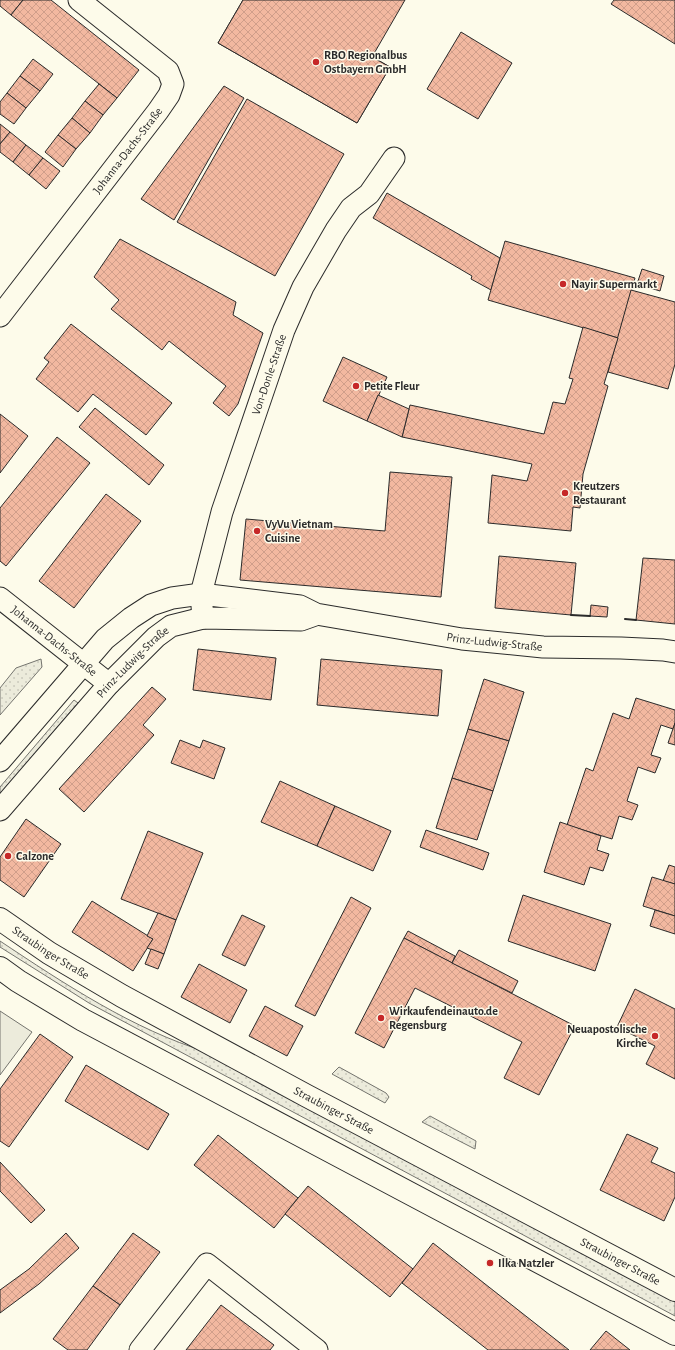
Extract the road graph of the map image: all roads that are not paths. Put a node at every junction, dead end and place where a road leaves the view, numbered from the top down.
1 (79, 0) edge
2 (394, 158) dead end
3 (0, 316) edge
4 (201, 594) junction
5 (0, 598) edge
6 (316, 614) junction
7 (203, 618) junction
8 (675, 652) edge
9 (84, 665) junction
10 (109, 684) junction
11 (0, 761) edge
12 (0, 810) edge
13 (0, 919) edge
14 (0, 968) edge
15 (675, 1290) edge
16 (675, 1334) edge
17 (140, 1350) edge
18 (317, 1350) edge

1 - 3 street, Johanna-Dachs-Straße
2 - 4 street, Von-Donle-Straße
4 - 6 street, Prinz-Ludwig-Straße
4 - 7 street, Von-Donle-Straße
4 - 9 street, Prinz-Ludwig-Straße
5 - 9 street, Johanna-Dachs-Straße
6 - 7 street, Prinz-Ludwig-Straße
6 - 8 street, Prinz-Ludwig-Straße
7 - 10 street, Prinz-Ludwig-Straße
9 - 10 street, Johanna-Dachs-Straße
9 - 11 street, Prinz-Ludwig-Straße
10 - 12 street, Prinz-Ludwig-Straße
13 - 15 main road, Straubinger Straße
14 - 16 main road
17 - 18 street

